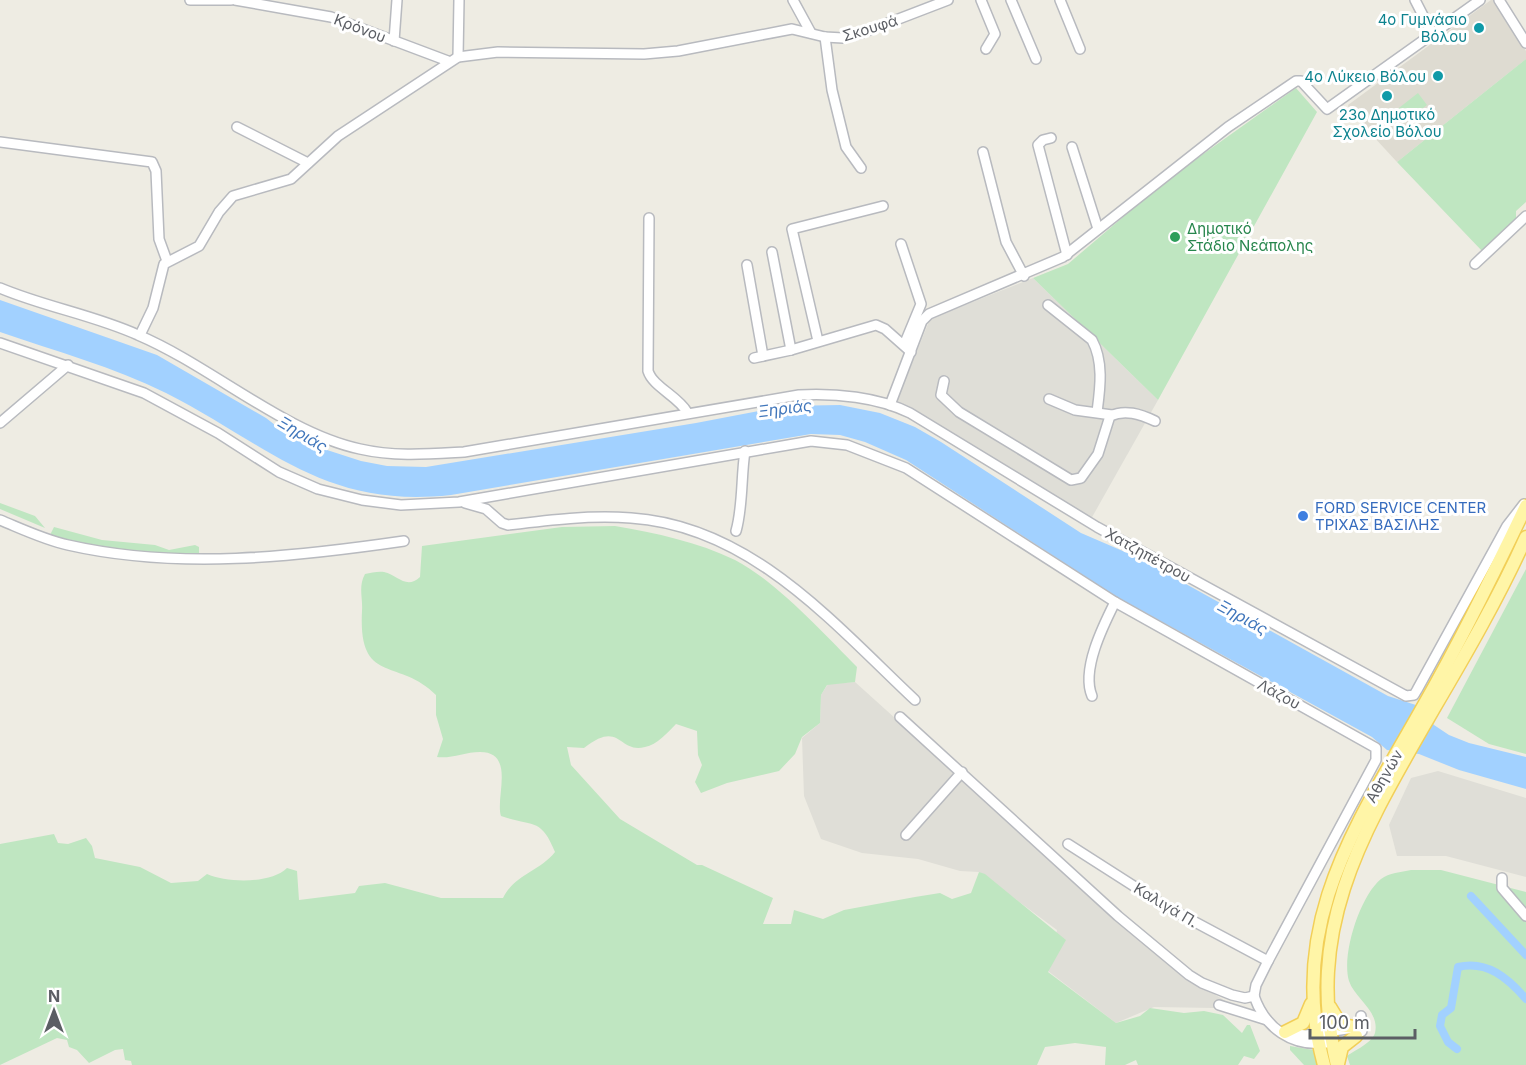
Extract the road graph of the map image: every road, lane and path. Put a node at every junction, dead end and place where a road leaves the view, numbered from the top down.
1 (190, 0) edge
2 (233, 0) edge
3 (397, 0) edge
4 (459, 0) edge
5 (793, 0) edge
6 (948, 0) edge
7 (981, 0) edge
8 (1011, 0) edge
9 (1060, 0) edge
10 (1415, 0) edge
11 (1480, 0) edge
12 (1499, 0) edge
13 (811, 33) junction
14 (1432, 33) junction
15 (825, 37) junction
16 (394, 41) junction
17 (1526, 43) edge
18 (986, 49) dead end
19 (1080, 49) dead end
20 (458, 57) junction
21 (1036, 59) dead end
22 (448, 61) junction
23 (237, 127) dead end
24 (1051, 138) dead end
25 (0, 142) edge
26 (1072, 147) dead end
27 (983, 152) dead end
28 (308, 163) junction
29 (861, 168) dead end
30 (883, 206) dead end
31 (1526, 216) edge
32 (649, 218) dead end
33 (1098, 229) junction
34 (901, 244) dead end
35 (772, 252) dead end
36 (1067, 255) junction
37 (167, 261) junction
38 (1475, 264) dead end
39 (747, 265) dead end
40 (1024, 276) junction
41 (0, 288) edge
42 (1048, 304) dead end
43 (140, 335) junction
44 (818, 340) junction
45 (0, 342) edge
46 (907, 349) junction
47 (791, 350) junction
48 (68, 365) junction
49 (944, 381) dead end
50 (1049, 399) dead end
51 (890, 405) junction
52 (687, 412) junction
53 (1097, 412) junction
54 (1112, 415) junction
55 (1155, 421) dead end
56 (0, 423) edge
57 (745, 451) junction
58 (459, 502) junction
59 (1526, 502) edge
60 (1526, 507) edge
61 (0, 520) edge
62 (736, 531) dead end
63 (1526, 537) edge
64 (404, 541) dead end
65 (1115, 602) junction
66 (1092, 696) dead end
67 (915, 700) dead end
68 (1429, 707) junction
69 (900, 717) dead end
70 (1377, 757) joint
71 (1400, 757) junction
72 (962, 772) junction
73 (906, 835) dead end
74 (1068, 844) dead end
75 (1502, 878) dead end
76 (1526, 916) edge
77 (1268, 961) junction
78 (1314, 991) junction
79 (1254, 996) junction
80 (1327, 996) junction
81 (1219, 1005) dead end
82 (1267, 1020) junction
83 (1281, 1032) junction
84 (1355, 1032) junction
85 (1331, 1037) junction
86 (1318, 1039) junction
87 (1324, 1065) edge
88 (1337, 1065) edge

1 - 2 street, Κρόνου
2 - 16 street, Κρόνου
3 - 16 street
4 - 20 street
5 - 13 street
6 - 15 street, Σκουφά
7 - 18 street
8 - 21 street
9 - 19 street
10 - 14 street
11 - 14 street
12 - 17 street
13 - 15 street, Σκουφά
13 - 20 street, Σκουφά
14 - 33 street
15 - 29 street
16 - 22 street, Κρόνου
20 - 22 street, Σκουφά
22 - 28 street, Σκουφά
23 - 28 street
24 - 36 street
25 - 37 street
26 - 33 street
27 - 40 street
28 - 37 street, Σκουφά
30 - 44 street
31 - 38 street
32 - 52 street
33 - 36 street
34 - 46 street
35 - 47 street
36 - 40 street
37 - 43 street
39 - 47 street
40 - 46 street
41 - 43 street, Χατζηπέτρου
42 - 53 street
43 - 52 street, Χατζηπέτρου
44 - 46 street
44 - 47 street
45 - 48 street
46 - 51 street
48 - 56 street
48 - 58 street
49 - 54 street
50 - 53 street
51 - 52 street, Χατζηπέτρου
51 - 59 street, Χατζηπέτρου
53 - 54 street
54 - 55 street
57 - 58 street, Λάζου
57 - 62 street
57 - 65 street, Λάζου
58 - 67 street
60 - 68 main road, Αθηνών
61 - 64 street
63 - 68 main road, Αθηνών
65 - 66 street
65 - 70 street, Λάζου
68 - 71 main road, Αθηνών
69 - 72 street
70 - 77 street, Αθηνών
71 - 78 main road, Αθηνών
71 - 80 main road, Αθηνών
72 - 73 street
72 - 79 street
74 - 77 street, Καλιγά Π.
75 - 76 street
77 - 79 street, Αθηνών
78 - 83 main road
78 - 86 main road, Αθηνών
79 - 82 street
80 - 84 main road
80 - 85 main road, Αθηνών
81 - 82 street
82 - 83 street
83 - 86 street
84 - 85 street
84 - 88 main road
85 - 86 street
85 - 88 main road, Αθηνών
86 - 87 main road, Αθηνών

